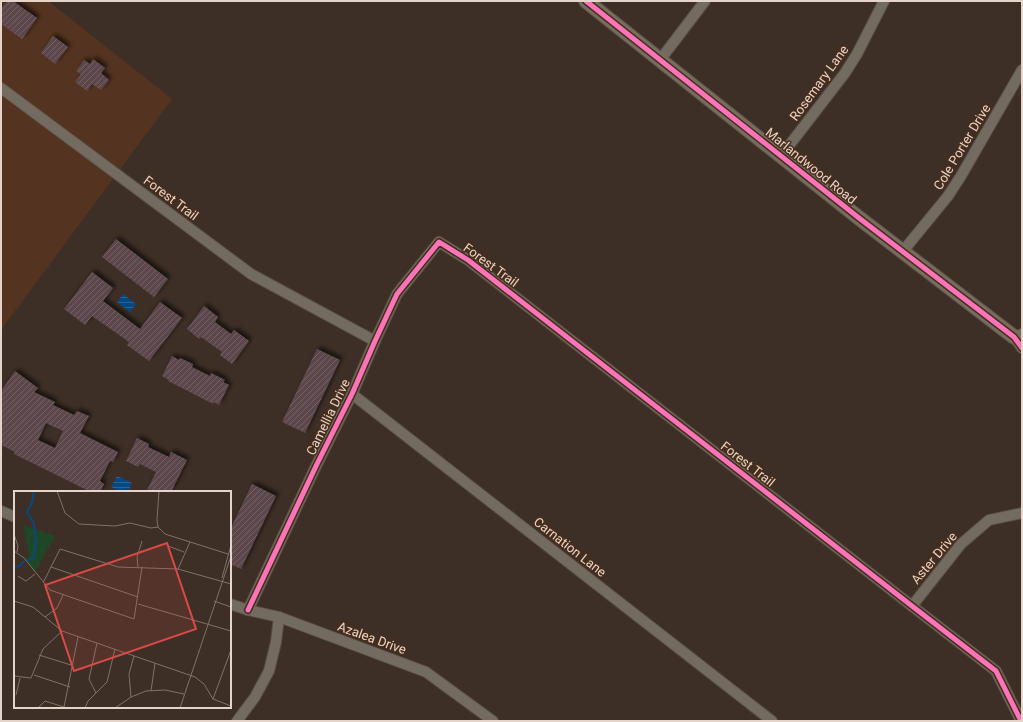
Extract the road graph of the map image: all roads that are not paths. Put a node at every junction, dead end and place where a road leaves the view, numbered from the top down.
1 (586, 1) edge
2 (705, 1) edge
3 (884, 1) edge
4 (660, 60) junction
5 (1022, 70) edge
6 (1, 88) edge
7 (782, 156) junction
8 (439, 242) joint
9 (903, 251) junction
10 (1019, 340) edge
11 (375, 341) junction
12 (352, 394) junction
13 (1, 511) edge
14 (1022, 513) edge
15 (14, 517) edge
16 (231, 604) edge
17 (912, 606) junction
18 (248, 610) junction
19 (279, 617) junction
20 (237, 721) edge
21 (493, 721) edge
22 (772, 721) edge
23 (1021, 721) edge

1 - 4 street, Marlandwood Road
2 - 4 street
3 - 7 street, Rosemary Lane
4 - 7 street, Marlandwood Road
5 - 9 street, Cole Porter Drive
6 - 11 street, Forest Trail
7 - 9 street, Marlandwood Road
8 - 11 street, Camellia Drive
8 - 17 street, Forest Trail
9 - 10 street, Marlandwood Road
11 - 12 street, Camellia Drive
12 - 18 street, Camellia Drive
12 - 22 street, Carnation Lane
13 - 15 street
14 - 17 street, Aster Drive
16 - 18 street, Azalea Drive
17 - 23 street, Forest Trail
18 - 19 street, Azalea Drive
19 - 20 street
19 - 21 street, Azalea Drive

